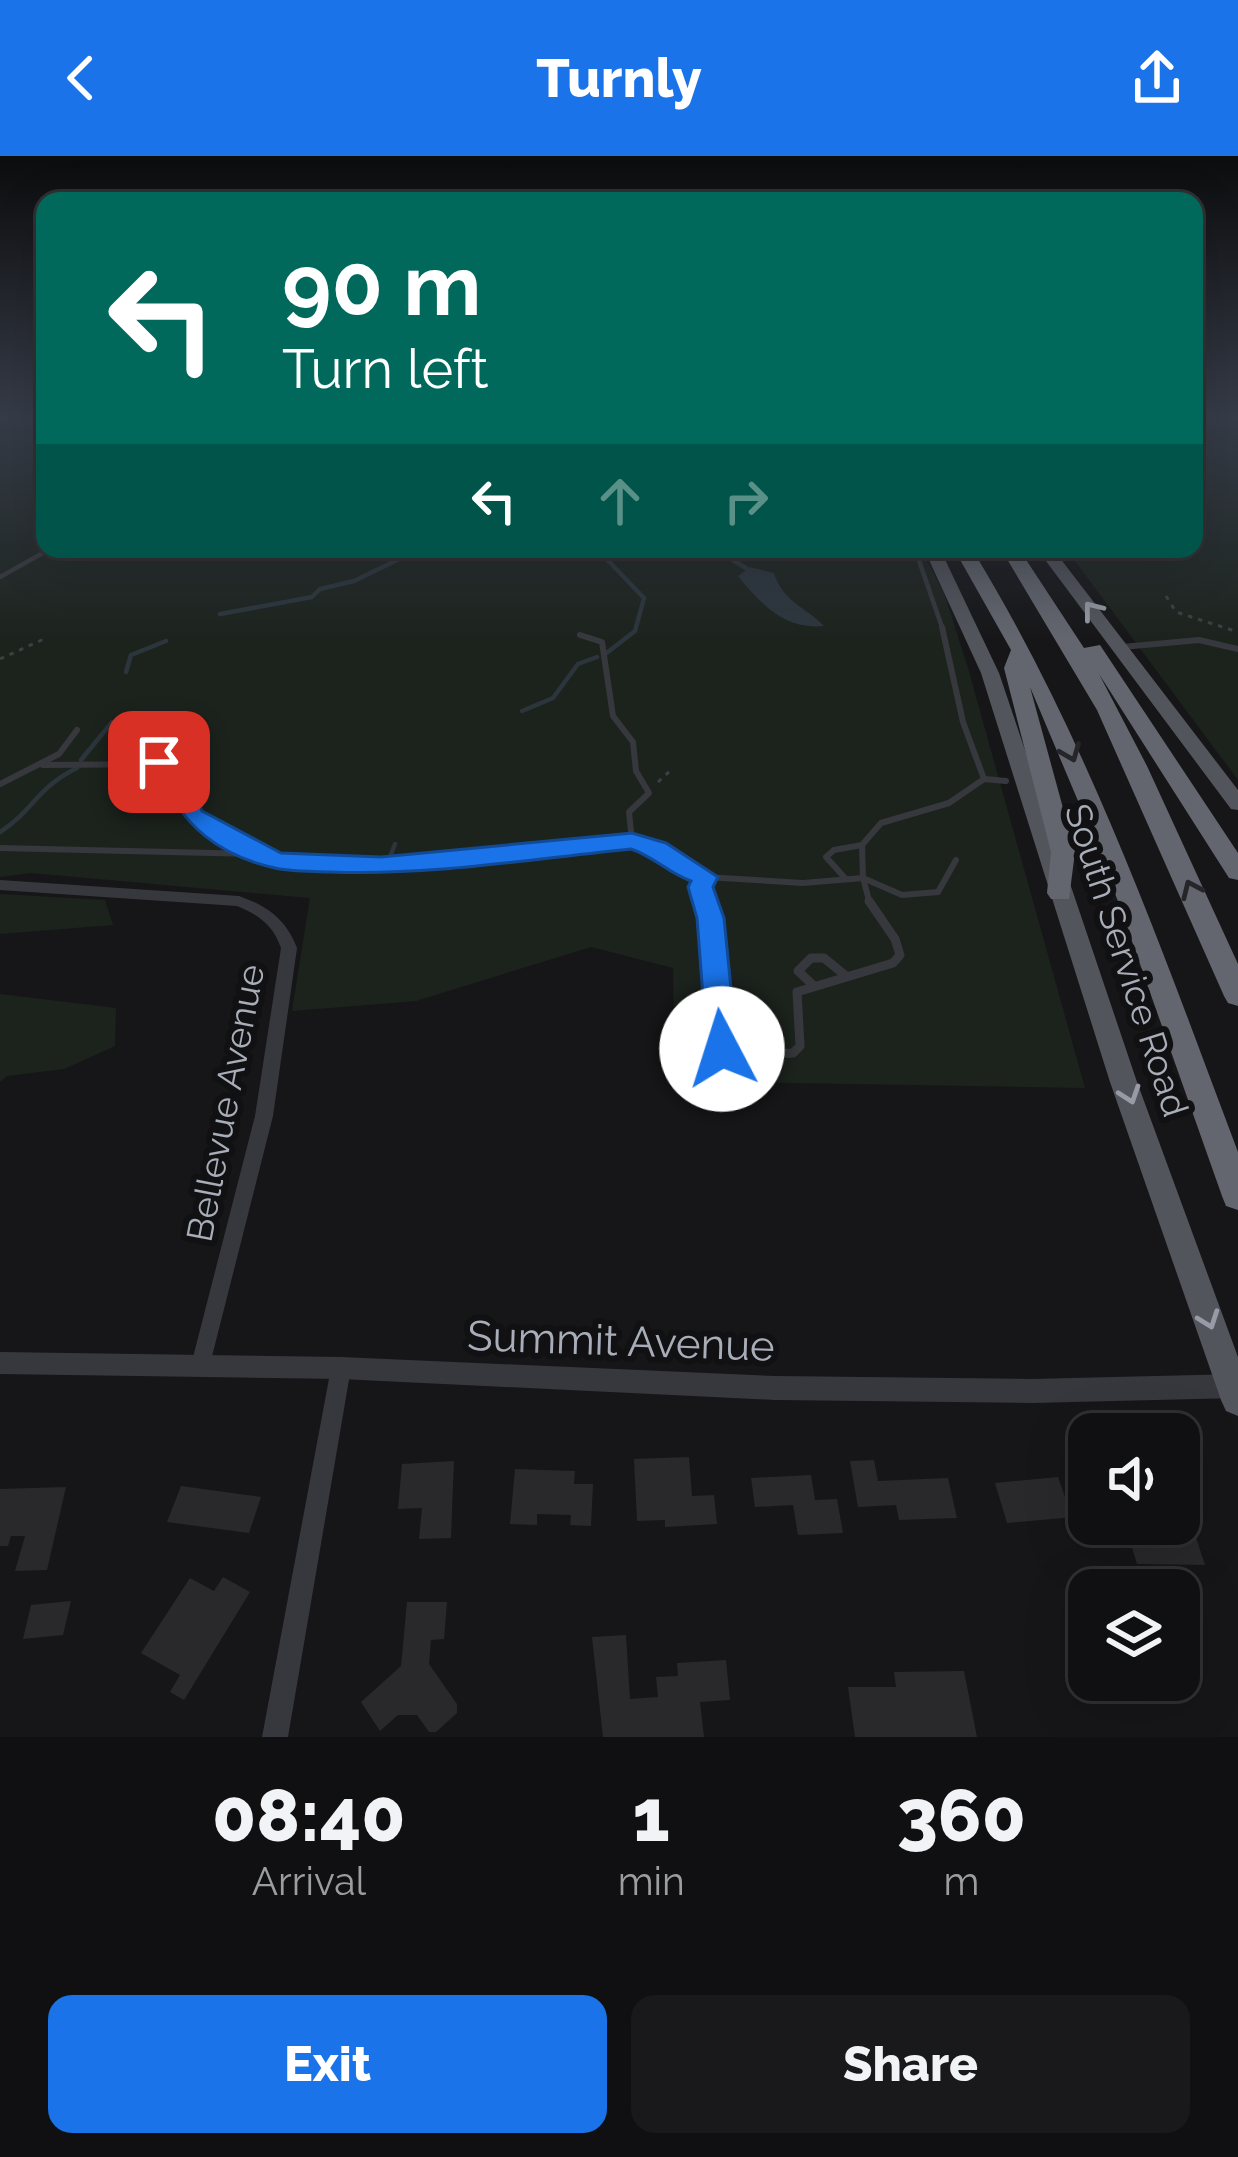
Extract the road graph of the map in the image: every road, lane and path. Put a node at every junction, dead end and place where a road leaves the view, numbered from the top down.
1 (36, 557) edge
2 (918, 558) edge
3 (937, 558) edge
4 (968, 558) edge
5 (1017, 558) edge
6 (1019, 558) edge
7 (1052, 558) edge
8 (0, 577) edge
9 (1166, 596) dead end
10 (1238, 632) edge
11 (580, 635) dead end
12 (44, 639) dead end
13 (1022, 647) junction
14 (1120, 647) junction
15 (1238, 650) edge
16 (0, 659) edge
17 (76, 730) dead end
18 (43, 765) junction
19 (670, 770) dead end
20 (984, 779) junction
21 (1006, 781) dead end
22 (0, 784) edge
23 (649, 792) junction
24 (1238, 804) edge
25 (632, 841) junction
26 (862, 845) junction
27 (0, 848) edge
28 (255, 854) junction
29 (956, 860) dead end
30 (1238, 872) edge
31 (705, 877) junction
32 (864, 878) junction
33 (846, 879) junction
34 (0, 885) edge
35 (1060, 892) junction
36 (846, 976) junction
37 (813, 985) junction
38 (1238, 996) edge
39 (1238, 1196) edge
40 (0, 1363) edge
41 (201, 1365) junction
42 (341, 1368) junction
43 (1236, 1390) edge
44 (275, 1737) edge

1 - 8 lane
2 - 20 lane
3 - 35 main road, South Service Road
4 - 13 highway
38 -> 5 highway
6 - 30 highway
14 -> 7 main road
9 - 10 path
11 - 23 lane
12 - 16 path
13 - 35 highway
13 -> 39 highway
14 - 15 lane
14 - 24 main road
17 - 18 lane
18 - 22 lane
18 - 28 lane
19 - 23 path
20 - 21 lane
20 - 26 lane
23 - 25 lane
25 - 28 lane
25 - 31 lane
26 - 32 lane
26 - 33 lane
27 - 28 lane
29 - 32 lane
31 - 33 lane
31 - 37 lane
32 - 33 lane
32 - 36 lane
34 - 41 street, Bellevue Avenue
35 -> 43 main road, South Service Road
36 - 37 lane
36 - 37 lane
40 - 41 street, Summit Avenue
41 - 42 street, Summit Avenue
42 - 43 street, Summit Avenue
42 - 44 street

